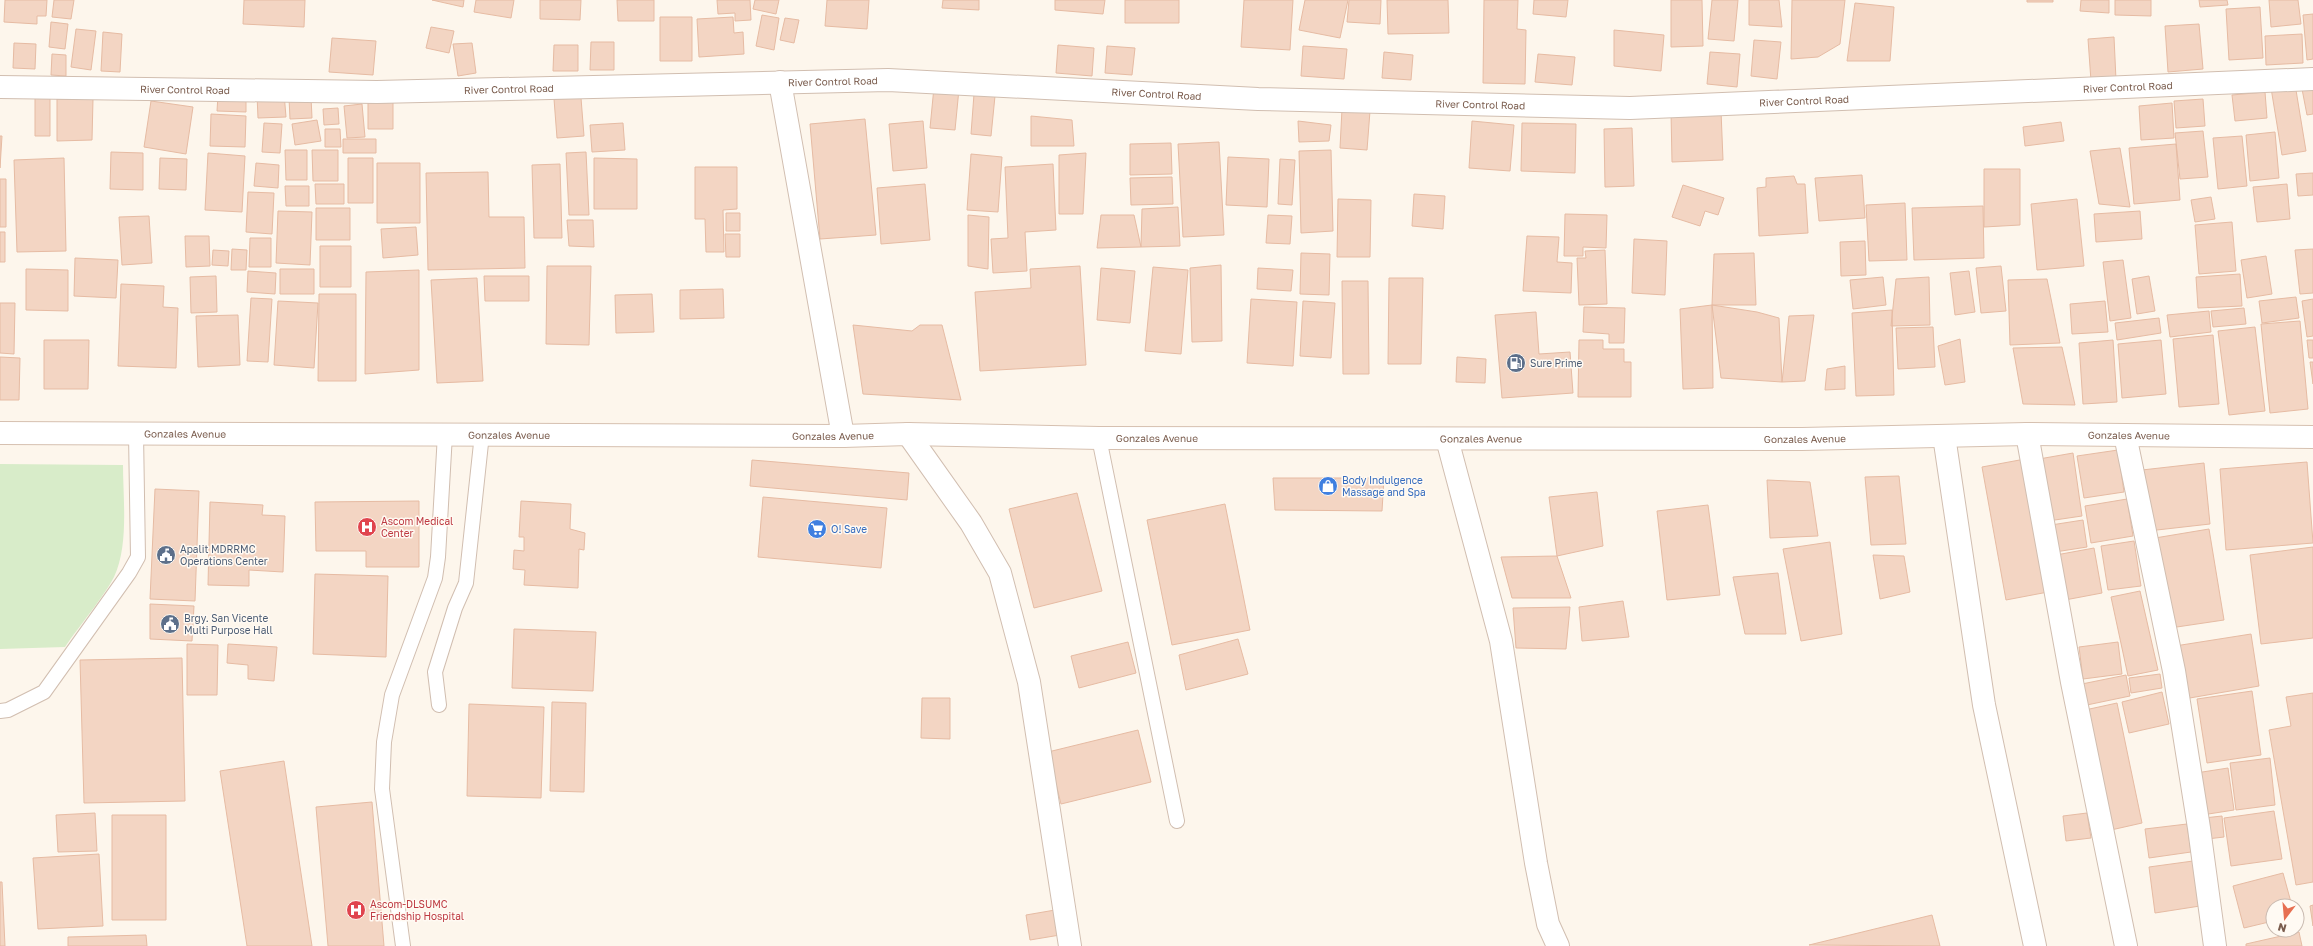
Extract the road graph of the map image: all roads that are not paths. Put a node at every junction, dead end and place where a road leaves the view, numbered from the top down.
1 (2313, 79) edge
2 (780, 82) junction
3 (0, 88) edge
4 (0, 433) edge
5 (136, 433) junction
6 (445, 434) junction
7 (482, 434) junction
8 (908, 434) junction
9 (2027, 434) junction
10 (2125, 435) junction
11 (843, 436) junction
12 (1944, 436) junction
13 (2313, 437) edge
14 (1099, 438) junction
15 (1447, 438) junction
16 (439, 705) dead end
17 (0, 711) edge
18 (1177, 821) dead end
19 (403, 946) edge
20 (1070, 946) edge
21 (1558, 946) edge
22 (2035, 946) edge
23 (2126, 946) edge
24 (2215, 946) edge

1 - 2 street, River Control Road
2 - 3 street, River Control Road
2 - 11 street
4 - 5 street, Gonzales Avenue
5 - 6 street, Gonzales Avenue
5 - 17 lane
6 - 7 street, Gonzales Avenue
6 - 19 lane
7 - 11 street, Gonzales Avenue
7 - 16 lane
8 - 11 street, Gonzales Avenue
8 - 14 street, Gonzales Avenue
8 - 20 street
9 - 10 street, Gonzales Avenue
9 - 12 street, Gonzales Avenue
9 - 23 street
10 - 13 street, Gonzales Avenue
10 - 24 street
12 - 15 street, Gonzales Avenue
12 - 22 street
14 - 15 street, Gonzales Avenue
14 - 18 lane
15 - 21 street

